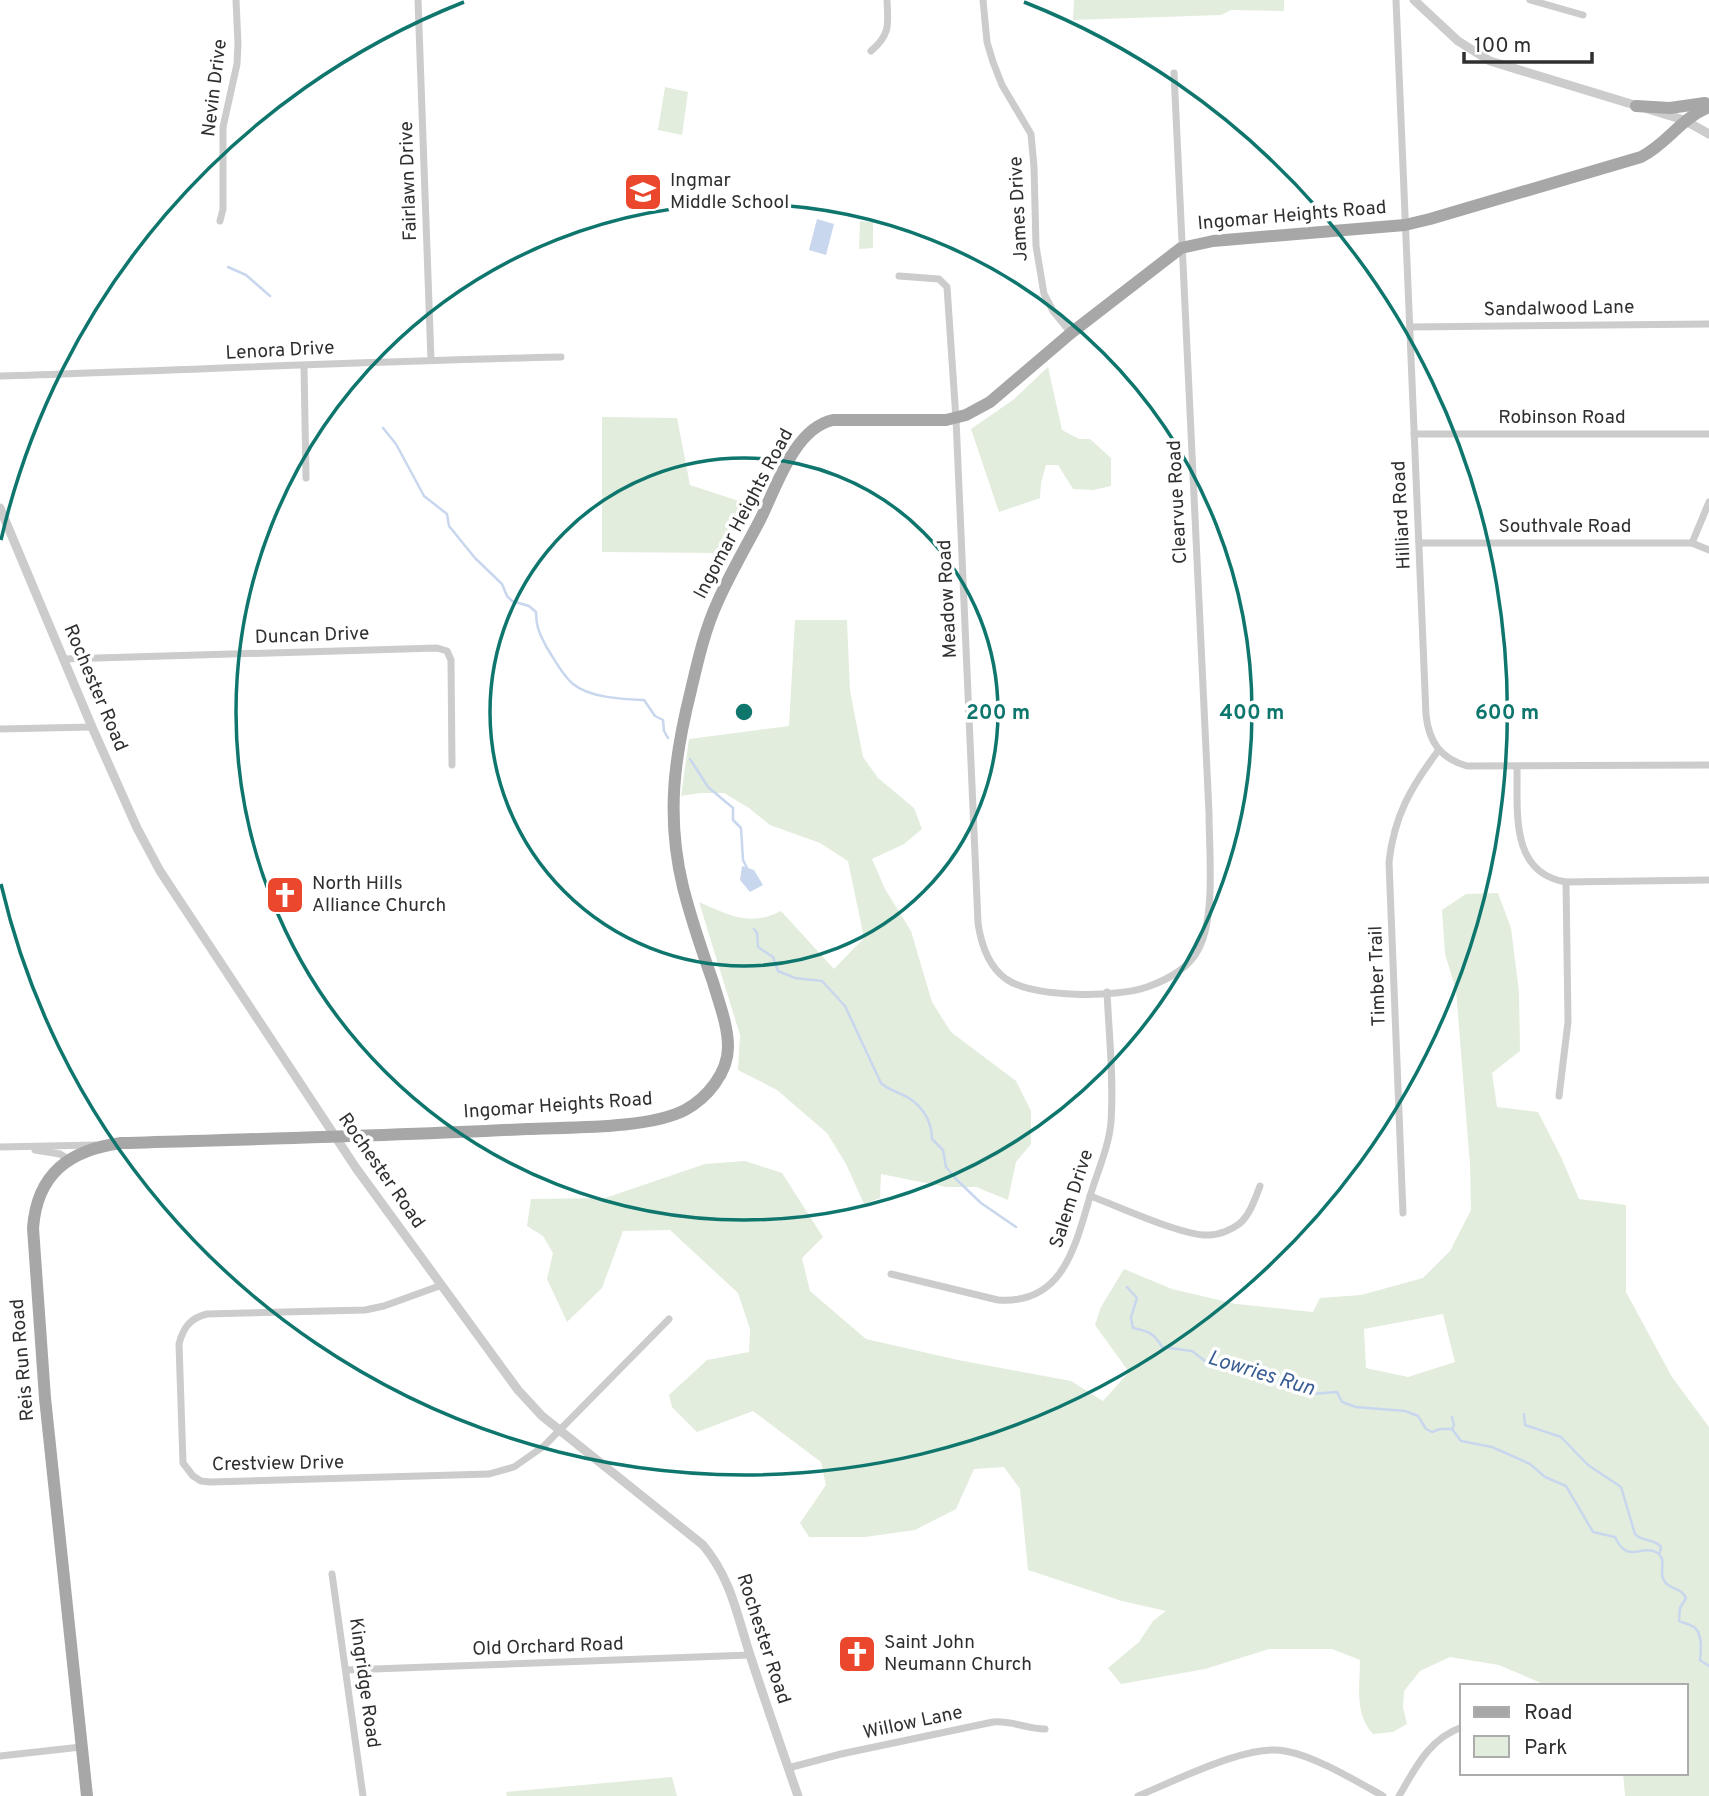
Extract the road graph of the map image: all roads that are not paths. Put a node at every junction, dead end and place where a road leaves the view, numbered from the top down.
1 (236, 0) edge
2 (418, 0) edge
3 (887, 0) edge
4 (983, 0) edge
5 (1396, 0) edge
6 (1414, 0) edge
7 (1530, 0) edge
8 (1583, 15) dead end
9 (871, 51) dead end
10 (1174, 73) dead end
11 (1709, 105) edge
12 (1636, 106) junction
13 (1684, 121) junction
14 (1709, 134) edge
15 (220, 221) dead end
16 (1405, 225) junction
17 (1181, 248) junction
18 (899, 276) dead end
19 (1709, 324) edge
20 (1410, 327) junction
21 (1071, 333) junction
22 (561, 357) dead end
23 (431, 360) junction
24 (304, 366) junction
25 (0, 376) edge
26 (956, 419) junction
27 (1414, 434) junction
28 (1709, 434) edge
29 (306, 478) dead end
30 (1709, 502) edge
31 (0, 508) edge
32 (1420, 543) junction
33 (1692, 543) junction
34 (1709, 550) edge
35 (64, 659) junction
36 (92, 727) junction
37 (0, 729) edge
38 (1438, 751) junction
39 (452, 765) dead end
40 (1709, 765) edge
41 (1517, 767) junction
42 (1709, 880) edge
43 (1566, 882) junction
44 (1107, 992) junction
45 (1559, 1096) dead end
46 (335, 1137) junction
47 (107, 1145) junction
48 (24, 1146) junction
49 (0, 1147) edge
50 (68, 1159) junction
51 (1261, 1186) dead end
52 (1090, 1196) junction
53 (1403, 1213) dead end
54 (891, 1274) dead end
55 (442, 1285) junction
56 (668, 1319) dead end
57 (559, 1428) junction
58 (332, 1574) dead end
59 (750, 1655) junction
60 (347, 1670) junction
61 (1460, 1728) edge
62 (1045, 1729) dead end
63 (80, 1747) junction
64 (0, 1756) edge
65 (788, 1768) junction
66 (87, 1796) edge
67 (363, 1796) edge
68 (798, 1796) edge
69 (1138, 1796) edge
70 (1383, 1796) edge
71 (1399, 1796) edge

1 - 15 street, Nevin Drive
2 - 23 street, Fairlawn Drive
3 - 9 street
4 - 21 street, James Drive
5 - 16 street, Hilliard Road
6 - 12 street
7 - 8 street
10 - 17 street, Clearvue Road
11 - 12 main road
11 - 13 main road, Ingomar Heights Road
12 - 13 street
13 - 14 street
13 - 16 main road, Ingomar Heights Road
16 - 17 main road, Ingomar Heights Road
16 - 20 street, Hilliard Road
17 - 21 main road, Ingomar Heights Road
17 - 44 street, Clearvue Road
18 - 26 street, Meadow Road
19 - 20 street, Sandalwood Lane
20 - 27 street, Hilliard Road
21 - 26 main road, Ingomar Heights Road
22 - 23 street, Lenora Drive
23 - 24 street, Lenora Drive
24 - 25 street, Lenora Drive
24 - 29 street
26 - 44 street, Meadow Road
26 - 46 main road, Ingomar Heights Road
27 - 28 street, Robinson Road
27 - 32 street, Hilliard Road
30 - 33 street
31 - 35 street, Rochester Road
32 - 33 street, Southvale Road
32 - 38 street, Hilliard Road
33 - 34 street, Southvale Road
35 - 36 street, Rochester Road
35 - 39 street, Duncan Drive
36 - 37 street
36 - 46 street, Rochester Road
38 - 41 street
38 - 53 street, Timber Trail
40 - 41 street
41 - 43 street
42 - 43 street
43 - 45 street
44 - 52 street, Salem Drive
46 - 47 main road, Reis Run Road
46 - 55 street, Rochester Road
47 - 48 street
47 - 50 main road, Reis Run Road
48 - 49 street
48 - 50 street
50 - 63 main road, Reis Run Road
51 - 52 street
52 - 54 street, Salem Drive
55 - 57 street, Rochester Road
55 - 57 street, Crestview Drive
56 - 57 street
57 - 59 street, Rochester Road
58 - 60 street, Kingridge Road
59 - 60 street, Old Orchard Road
59 - 65 street, Rochester Road
60 - 67 street, Kingridge Road
61 - 71 street
62 - 65 street, Willow Lane
63 - 64 street
63 - 66 main road, Reis Run Road
65 - 68 street, Rochester Road
69 - 70 street

